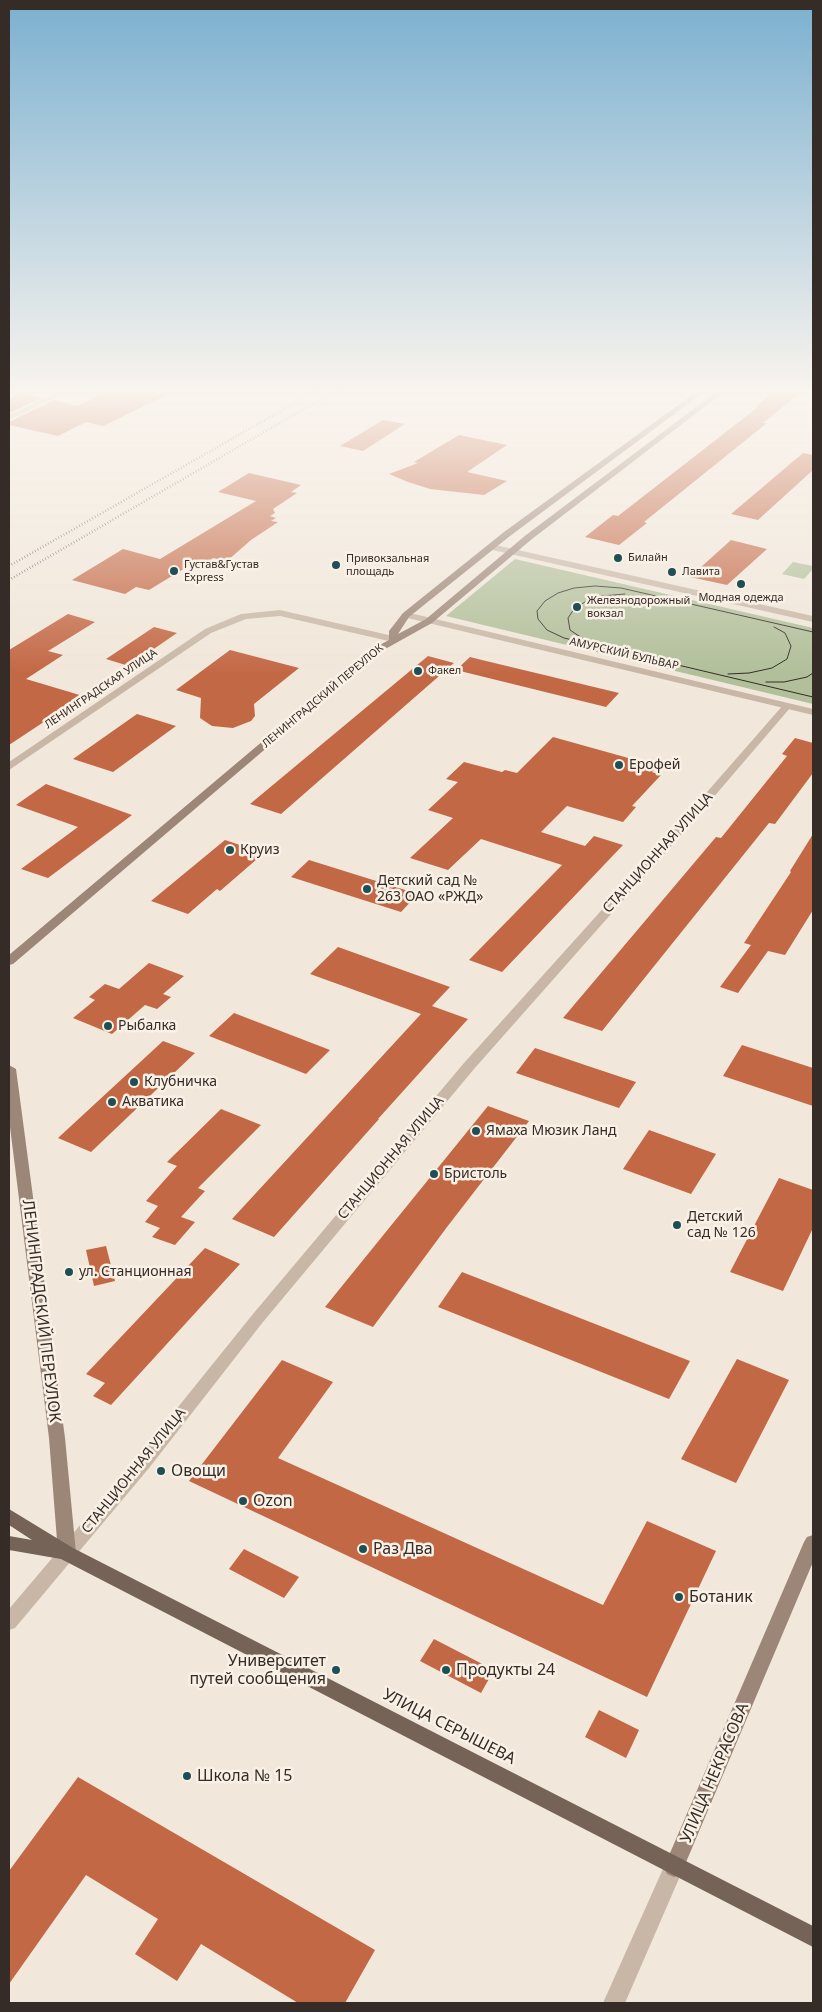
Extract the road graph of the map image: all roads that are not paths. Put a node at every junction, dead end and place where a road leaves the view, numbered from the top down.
1 (573, 486) edge
2 (596, 486) edge
3 (491, 547) junction
4 (512, 552) junction
5 (406, 615) junction
6 (813, 619) edge
7 (429, 621) junction
8 (393, 639) junction
9 (787, 706) junction
10 (813, 712) edge
11 (9, 767) edge
12 (9, 961) edge
13 (9, 1070) edge
14 (9, 1516) edge
15 (813, 1542) edge
16 (9, 1543) edge
17 (66, 1553) junction
18 (9, 1622) edge
19 (674, 1867) junction
20 (813, 1937) edge
21 (614, 2003) edge

1 - 3 main road
2 - 4 main road, ЛЕНИНГРАДСКИЙ ПЕРЕУЛОК
3 - 4 street
3 - 5 main road
4 - 6 street
4 - 7 main road, ЛЕНИНГРАДСКИЙ ПЕРЕУЛОК
5 - 7 street, АМУРСКИЙ БУЛЬВАР
5 - 8 main road
7 - 8 main road, ЛЕНИНГРАДСКИЙ ПЕРЕУЛОК
7 - 9 street, АМУРСКИЙ БУЛЬВАР
8 - 11 street, ЛЕНИНГРАДСКАЯ УЛИЦА
8 - 12 main road, ЛЕНИНГРАДСКИЙ ПЕРЕУЛОК
9 - 10 street, АМУРСКИЙ БУЛЬВАР
9 - 17 street, СТАНЦИОННАЯ УЛИЦА
13 - 17 main road, ЛЕНИНГРАДСКИЙ ПЕРЕУЛОК
14 - 17 main road
15 - 19 main road, УЛИЦА НЕКРАСОВА
16 - 17 main road
17 - 18 street, СТАНЦИОННАЯ УЛИЦА
17 - 19 main road, УЛИЦА СЕРЫШЕВА
19 - 20 main road, УЛИЦА СЕРЫШЕВА
19 - 21 street, УЛИЦА НЕКРАСОВА

